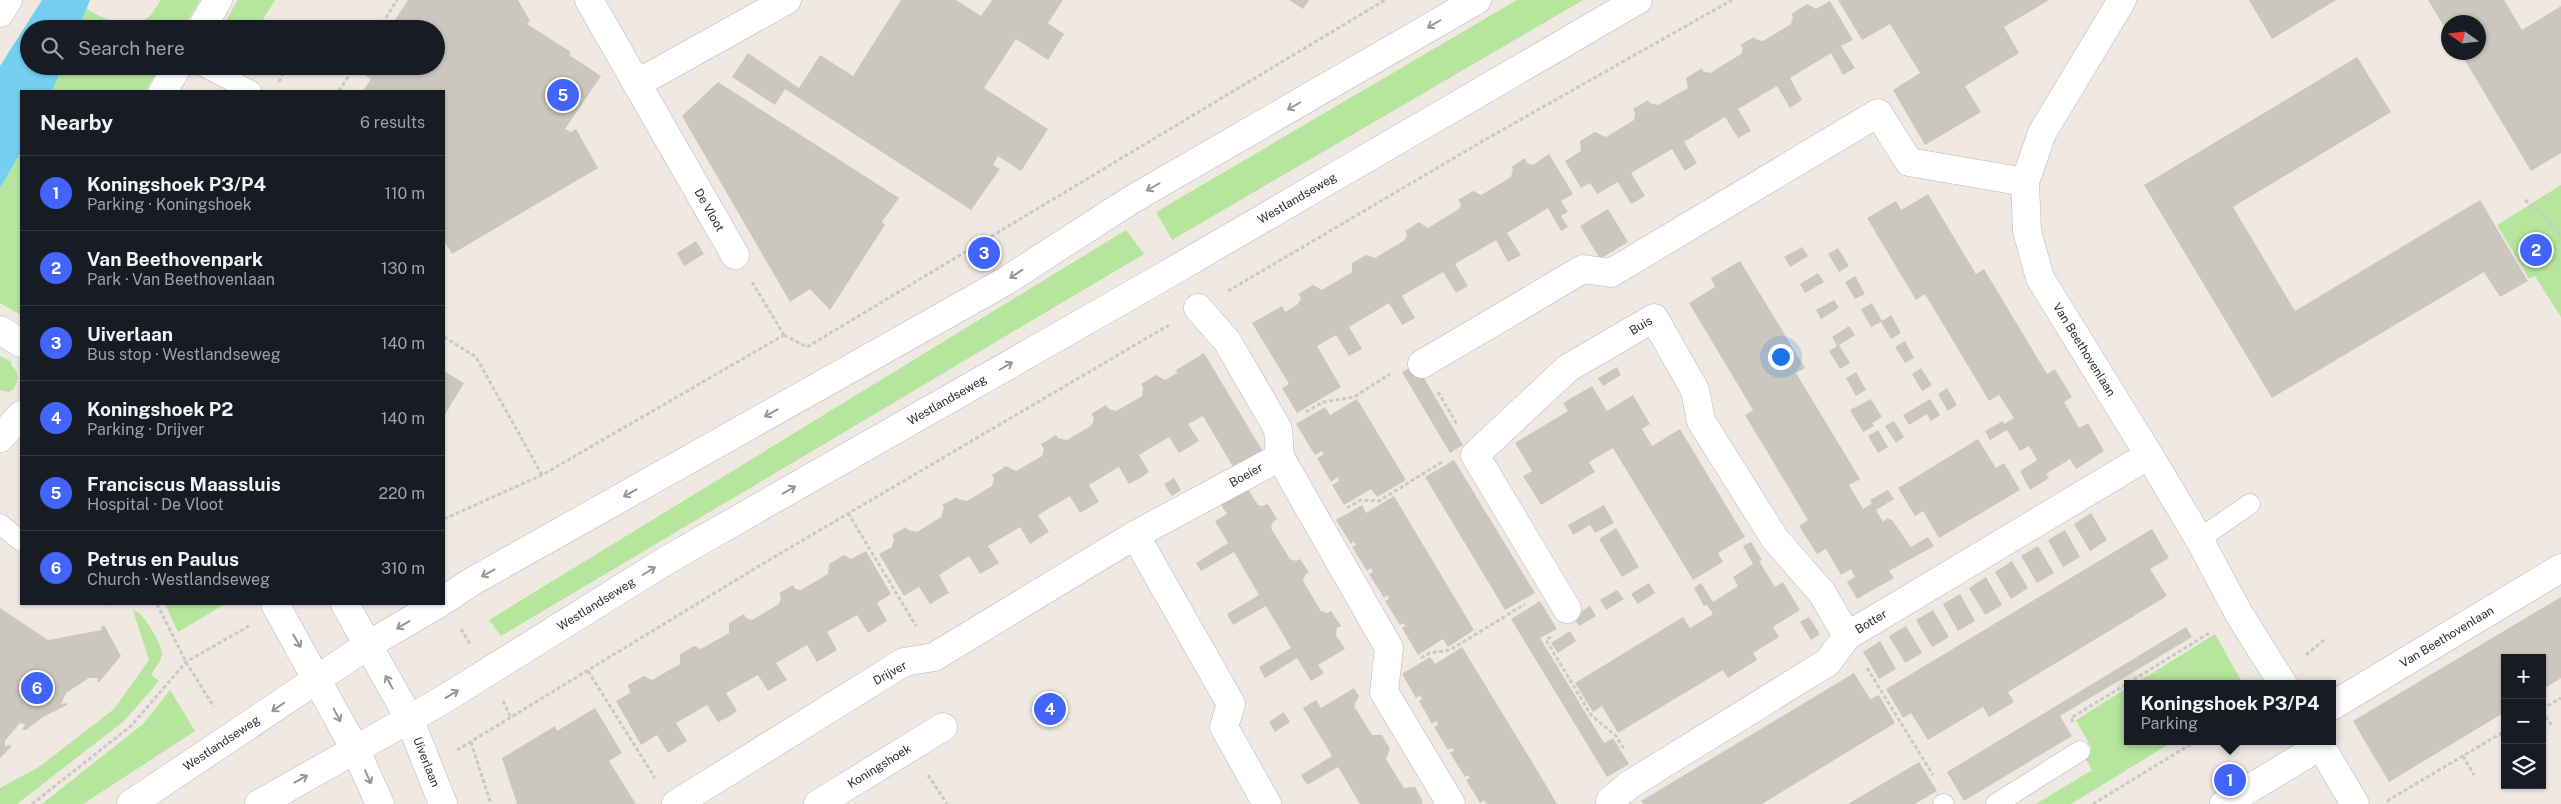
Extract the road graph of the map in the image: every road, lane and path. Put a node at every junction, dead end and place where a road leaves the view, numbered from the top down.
1 (8, 0) edge
2 (218, 0) edge
3 (397, 0) edge
4 (589, 0) edge
5 (787, 0) edge
6 (1385, 0) edge
7 (1477, 0) edge
8 (1638, 0) edge
9 (1732, 0) edge
10 (2122, 0) edge
11 (0, 13) edge
12 (206, 20) edge
13 (385, 20) edge
14 (173, 75) edge
15 (220, 75) edge
16 (349, 75) edge
17 (638, 83) junction
18 (164, 90) edge
19 (249, 90) edge
20 (340, 90) edge
21 (2025, 182) junction
22 (2525, 200) dead end
23 (2561, 237) edge
24 (736, 255) joint
25 (1198, 308) junction
26 (0, 330) edge
27 (784, 335) junction
28 (445, 338) edge
29 (20, 342) edge
30 (1422, 364) junction
31 (20, 416) edge
32 (1278, 429) junction
33 (0, 438) edge
34 (2149, 454) junction
35 (1475, 455) junction
36 (1280, 456) junction
37 (542, 476) junction
38 (2250, 504) dead end
39 (848, 513) junction
40 (445, 519) edge
41 (0, 524) edge
42 (1319, 524) junction
43 (1134, 535) junction
44 (20, 539) edge
45 (2199, 539) junction
46 (2561, 568) edge
47 (1560, 598) junction
48 (445, 599) edge
49 (158, 605) edge
50 (346, 605) edge
51 (436, 605) edge
52 (276, 606) edge
53 (2239, 614) junction
54 (1848, 636) junction
55 (368, 646) junction
56 (934, 656) junction
57 (186, 662) junction
58 (588, 671) junction
59 (1386, 678) junction
60 (318, 679) junction
61 (2132, 680) edge
62 (2280, 680) edge
63 (2124, 685) edge
64 (2561, 698) edge
65 (2336, 704) edge
66 (2546, 707) edge
67 (2546, 716) edge
68 (409, 718) junction
69 (2552, 726) dead end
70 (942, 728) dead end
71 (2501, 733) edge
72 (2189, 745) edge
73 (2317, 745) edge
74 (2320, 745) edge
75 (356, 751) junction
76 (2080, 751) joint
77 (2463, 756) junction
78 (2474, 775) dead end
79 (1641, 778) junction
80 (656, 779) dead end
81 (1608, 803) edge
82 (32, 804) edge
83 (131, 804) edge
84 (259, 804) edge
85 (380, 804) edge
86 (443, 804) edge
87 (491, 804) edge
88 (676, 804) edge
89 (818, 804) edge
90 (1267, 804) edge
91 (1450, 804) edge
92 (1944, 804) edge
93 (1996, 804) edge
94 (2093, 804) edge
95 (2224, 804) edge
96 (2356, 804) edge
97 (2383, 804) edge

1 - 11 street
2 - 12 street
3 - 13 path
4 - 17 street, De Vloot
5 - 17 street
6 - 27 path
7 -> 48 street
68 -> 8 street, Westlandseweg
9 - 25 path
10 - 21 street, Van Beethovenlaan
14 - 18 street
15 - 19 lane
16 - 20 path
17 - 24 street, De Vloot
21 - 30 street
21 - 34 street, Van Beethovenlaan
22 - 23 path
24 - 27 path
25 - 32 street
25 - 39 path
26 - 29 street
27 - 37 path
28 - 37 path
30 - 32 path
30 - 35 path
31 - 33 street
32 - 36 street
34 - 45 street, Van Beethovenlaan
34 - 54 street, Botter
35 - 42 path
35 - 47 street
35 - 54 street, Buis
36 - 42 street
36 - 43 street, Boeier
37 - 40 path
38 - 45 lane
39 - 56 path
39 - 58 path
41 - 44 lane
42 - 59 street
43 - 56 street, Drijver
43 - 90 street
45 - 53 street, Van Beethovenlaan
46 - 65 street, Van Beethovenlaan
47 - 59 path
47 - 79 path
49 - 57 path
50 - 55 street, Uiverlaan
51 -> 55 street, Westlandseweg
52 - 57 path
52 -> 60 street
53 - 61 path
53 - 62 street, Van Beethovenlaan
54 - 79 street, Botter
54 - 92 path
55 - 60 street, Westlandseweg
68 -> 55 street, Uiverlaan
56 - 88 street, Drijver
57 - 82 path
58 - 80 path
58 - 87 path
59 - 91 street
60 -> 75 street
60 -> 83 street, Westlandseweg
63 - 76 path
64 - 66 path
67 - 69 path
68 - 75 street, Westlandseweg
68 - 86 street, Uiverlaan
70 - 89 street, Koningshoek
71 - 77 path
72 - 94 path
73 - 95 street
74 - 96 street
84 -> 75 street, Westlandseweg
75 -> 85 street
76 - 93 lane
77 - 78 path
77 - 97 path
79 - 81 street, Botter

